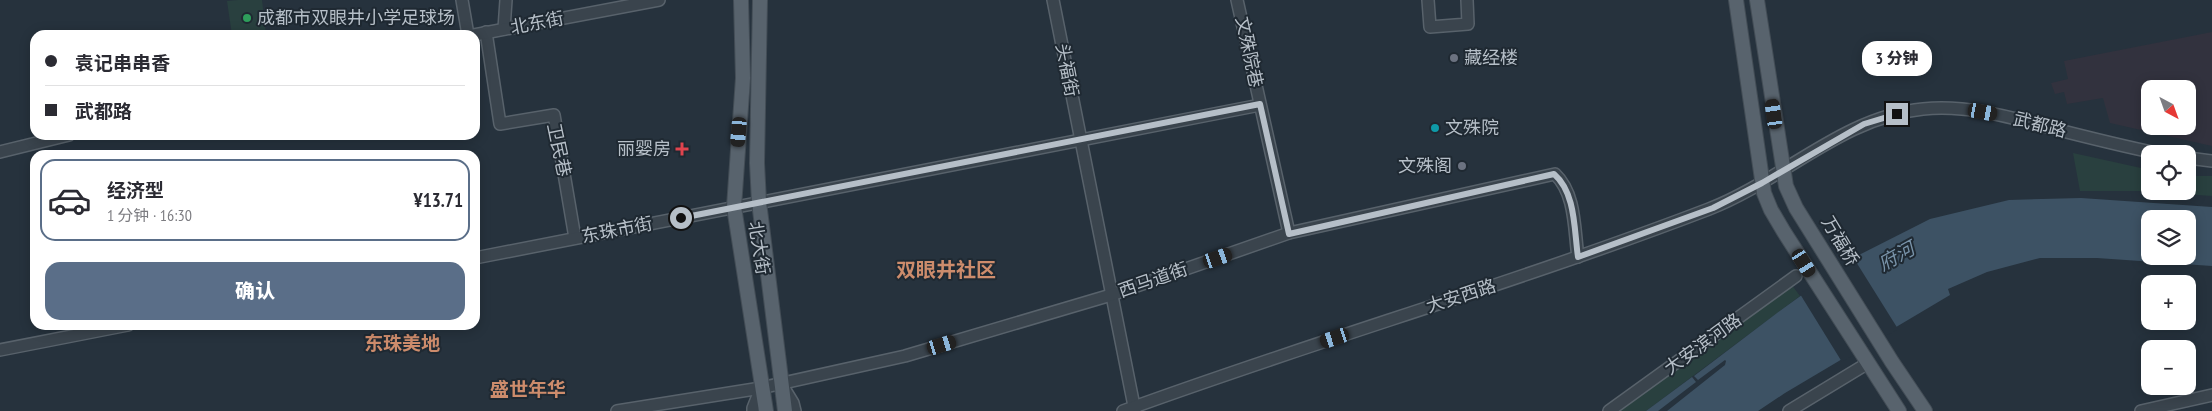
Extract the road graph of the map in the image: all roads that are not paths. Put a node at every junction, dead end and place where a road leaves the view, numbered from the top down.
1 (462, 0) edge
2 (506, 0) edge
3 (659, 0) edge
4 (741, 0) edge
5 (760, 0) edge
6 (1052, 0) edge
7 (1237, 0) edge
8 (1428, 0) edge
9 (1467, 0) edge
10 (1736, 0) edge
11 (1757, 0) edge
12 (504, 29) junction
13 (467, 30) edge
14 (486, 32) junction
15 (480, 34) edge
16 (1260, 104) junction
17 (49, 140) edge
18 (1080, 140) junction
19 (2141, 149) edge
20 (0, 152) edge
21 (2196, 159) edge
22 (2212, 161) edge
23 (1782, 170) junction
24 (1762, 183) junction
25 (759, 202) junction
26 (734, 207) junction
27 (1289, 234) junction
28 (575, 238) junction
29 (480, 257) edge
30 (1578, 257) junction
31 (1796, 276) dead end
32 (1111, 295) junction
33 (102, 330) edge
34 (0, 350) edge
35 (1865, 360) junction
36 (782, 384) junction
37 (761, 388) junction
38 (2212, 395) edge
39 (1130, 410) edge
40 (617, 411) edge
41 (753, 411) edge
42 (766, 411) edge
43 (785, 411) edge
44 (795, 411) edge
45 (1609, 411) edge
46 (1789, 411) edge
47 (1899, 411) edge
48 (1925, 411) edge
49 (2141, 411) edge

1 - 13 street
2 - 12 street
3 - 12 street, 北东街
4 - 26 main road, 北大街
5 - 25 main road, 北大街
6 - 18 street, 头福街
7 - 16 street, 文殊院巷
8 - 9 street
10 - 24 main road
11 - 23 main road, 万福桥
12 - 14 street, 北东街
14 - 15 street, 北东街
14 - 28 street, 卫民巷
16 - 18 street, 东珠市街
16 - 27 street, 文殊院巷
17 - 20 street
18 - 25 street, 东珠市街
18 - 32 street, 头福街
19 - 23 street, 武都路
21 - 22 street
23 - 24 street, 大安西路
23 - 48 main road, 万福桥
24 - 30 street, 大安西路
24 - 35 main road
25 - 26 street, 东珠市街
25 - 36 main road, 北大街
26 - 28 street, 东珠市街
26 - 37 main road, 北大街
27 - 30 street, 西马道街
27 - 32 street, 西马道街
28 - 29 street, 东珠市街
30 - 39 street, 大安西路
31 - 45 street, 大安滨河路
32 - 36 street, 西马道街
32 - 39 street, 头福街
33 - 34 street
35 - 46 street
35 - 47 main road
36 - 37 street, 西马道街
36 - 43 main road, 北大街
36 - 44 street
37 - 40 street, 西马道街
37 - 41 street
37 - 42 main road, 北大街
38 - 49 street

